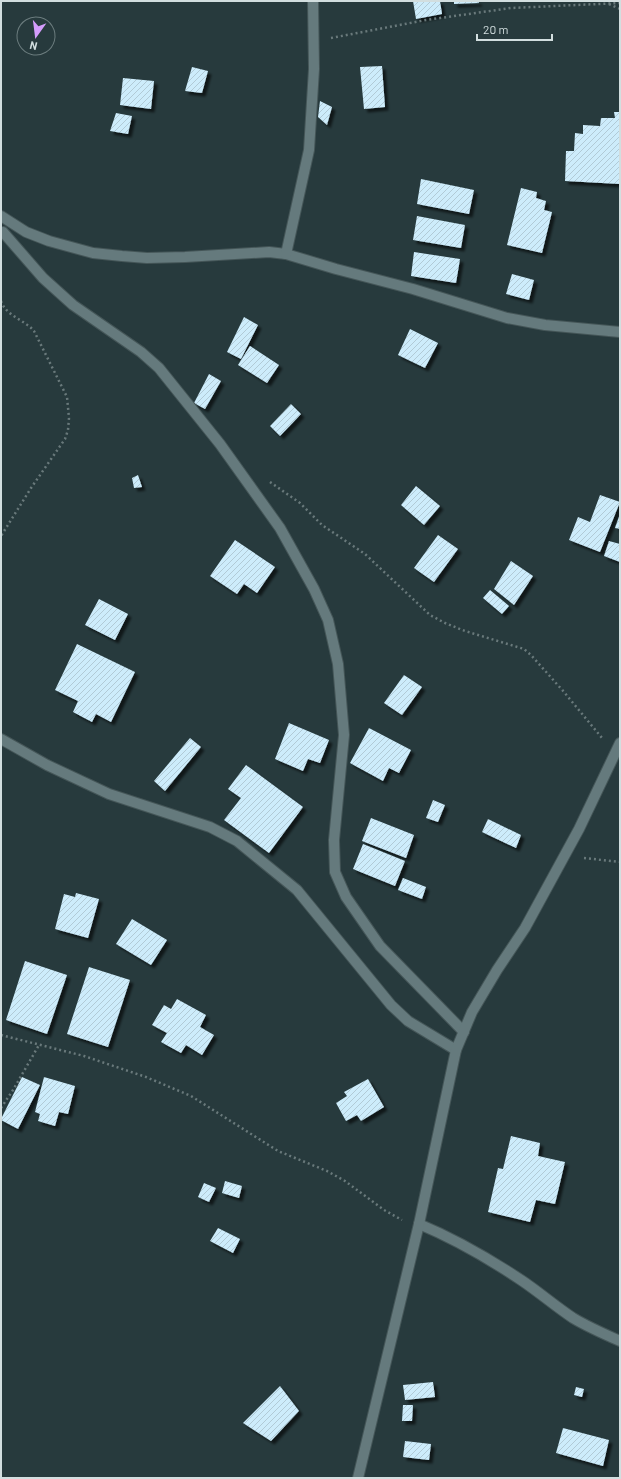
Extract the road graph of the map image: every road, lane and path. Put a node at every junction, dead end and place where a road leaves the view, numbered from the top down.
1 (313, 1) edge
2 (620, 3) edge
3 (608, 4) junction
4 (620, 8) edge
5 (314, 41) junction
6 (4, 218) edge
7 (2, 235) edge
8 (286, 254) junction
9 (1, 302) edge
10 (620, 332) edge
11 (267, 479) dead end
12 (1, 536) edge
13 (1, 739) edge
14 (620, 743) edge
15 (615, 753) junction
16 (566, 855) junction
17 (620, 862) edge
18 (464, 1032) junction
19 (1, 1035) edge
20 (39, 1046) junction
21 (456, 1050) junction
22 (1, 1108) edge
23 (419, 1224) junction
24 (620, 1341) edge
25 (358, 1478) edge

1 - 5 street
2 - 3 path
3 - 4 path
3 - 5 path
5 - 8 street
6 - 7 street
6 - 8 street
7 - 18 street
8 - 10 street
9 - 12 path
11 - 15 path
13 - 21 street
14 - 15 street
15 - 16 street
16 - 17 path
16 - 18 street
18 - 21 street
19 - 20 path
20 - 22 path
20 - 23 path
21 - 23 street
23 - 24 street
23 - 25 street

